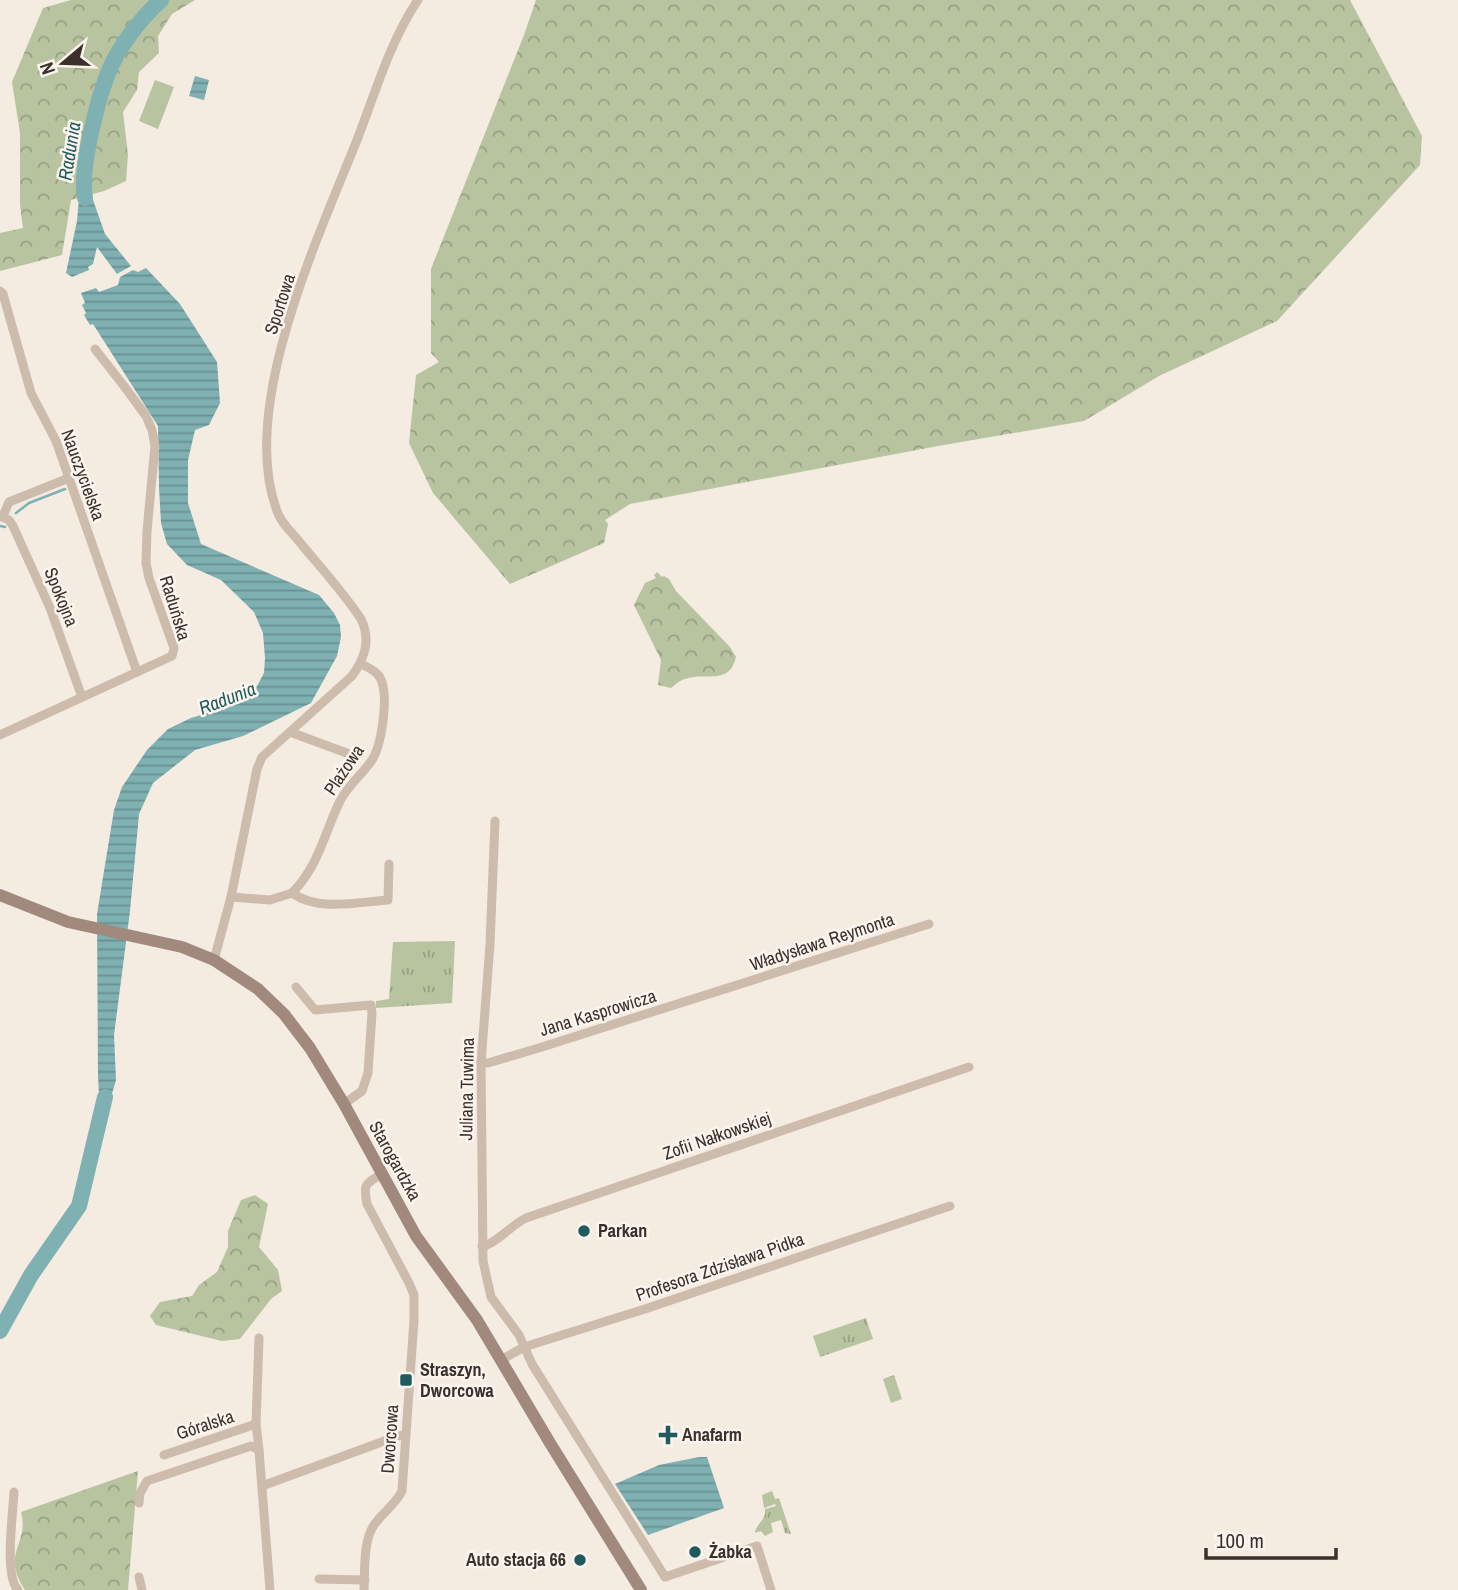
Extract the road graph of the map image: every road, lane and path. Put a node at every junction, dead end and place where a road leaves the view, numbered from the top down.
1 (418, 0) edge
2 (0, 291) edge
3 (98, 353) dead end
4 (69, 478) junction
5 (1, 516) edge
6 (361, 664) junction
7 (137, 672) junction
8 (82, 697) junction
9 (290, 733) junction
10 (0, 735) edge
11 (352, 755) dead end
12 (495, 821) dead end
13 (389, 864) dead end
14 (292, 893) junction
15 (0, 895) edge
16 (231, 897) junction
17 (929, 924) dead end
18 (214, 960) junction
19 (296, 987) dead end
20 (724, 989) joint
21 (481, 1063) junction
22 (969, 1067) dead end
23 (344, 1104) junction
24 (382, 1174) junction
25 (950, 1206) dead end
26 (482, 1246) junction
27 (259, 1338) dead end
28 (524, 1347) junction
29 (501, 1360) junction
30 (256, 1424) junction
31 (406, 1435) junction
32 (259, 1450) junction
33 (164, 1455) dead end
34 (262, 1486) junction
35 (14, 1492) dead end
36 (139, 1503) dead end
37 (139, 1577) dead end
38 (319, 1579) dead end
39 (365, 1585) edge
40 (638, 1589) edge
41 (18, 1590) edge
42 (142, 1590) edge
43 (270, 1590) edge
44 (771, 1590) edge

1 - 6 street, Sportowa
2 - 4 street, Nauczycielska
3 - 7 street, Raduńska
4 - 5 street
4 - 7 street, Nauczycielska
5 - 8 street, Spokojna
6 - 9 street
6 - 14 street, Plażowa
7 - 8 street, Raduńska
8 - 10 street, Raduńska
9 - 11 street, Plażowa
9 - 16 street
12 - 21 street, Juliana Tuwima
13 - 14 street
14 - 16 street
15 - 18 main road, Starogardzka
16 - 18 street
17 - 20 street, Władysława Reymonta
18 - 23 main road, Starogardzka
19 - 23 street
20 - 21 street, Jana Kasprowicza
21 - 26 street, Juliana Tuwima
22 - 26 street, Zofii Nałkowskiej
23 - 24 main road, Starogardzka
24 - 29 main road, Starogardzka
24 - 31 street, Dworcowa
25 - 28 street, Profesora Zdzisława Pidka
26 - 28 street, Juliana Tuwima
27 - 30 street, Góralska
28 - 29 street, Profesora Zdzisława Pidka
28 - 44 street, Juliana Tuwima
29 - 40 main road, Starogardzka
30 - 32 street, Góralska
30 - 33 street, Góralska
31 - 34 street
31 - 39 street, Dworcowa
32 - 34 street
32 - 36 street
34 - 43 street
35 - 41 street
37 - 42 street
38 - 39 street

